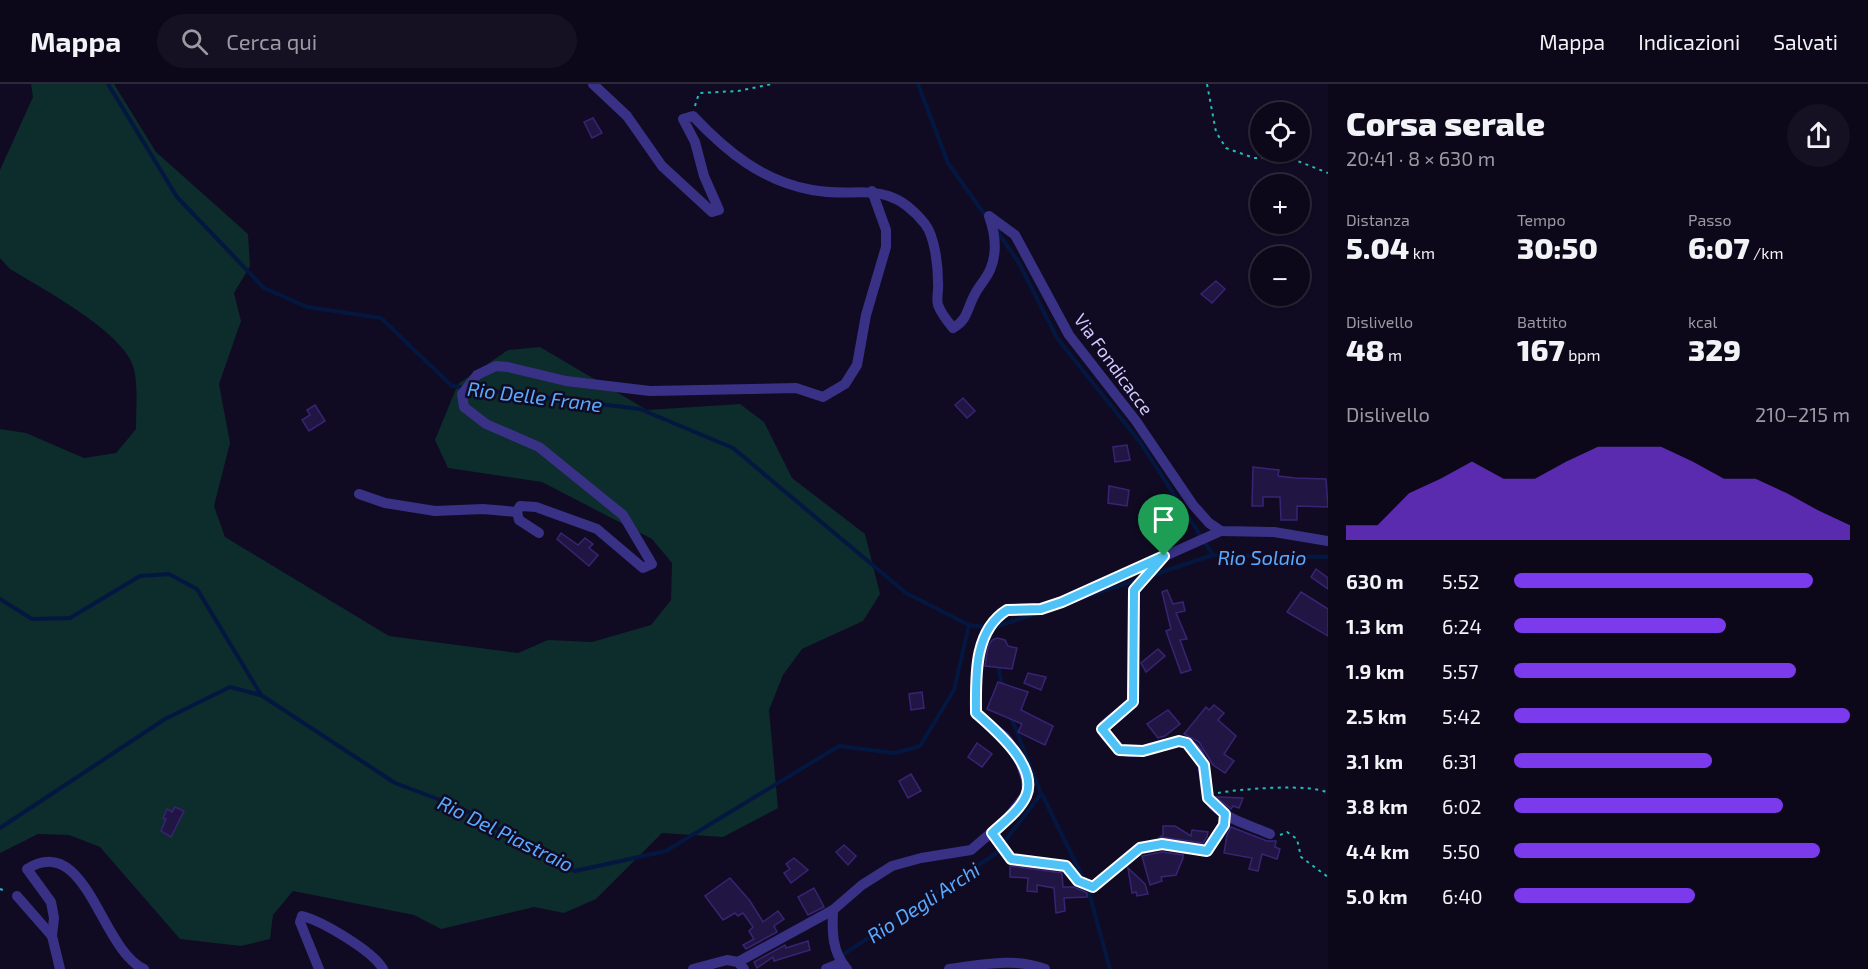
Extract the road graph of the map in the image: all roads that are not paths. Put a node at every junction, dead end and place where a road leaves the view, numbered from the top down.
1 (593, 84) edge
2 (872, 191) junction
3 (359, 494) dead end
4 (518, 512) junction
5 (1221, 531) junction
6 (539, 532) dead end
7 (1328, 541) edge
8 (1164, 556) junction
9 (1225, 814) junction
10 (992, 833) junction
11 (1270, 834) road end
12 (17, 896) dead end
13 (833, 910) junction
14 (52, 936) junction
15 (741, 965) edge
16 (844, 966) edge
17 (60, 969) edge
18 (144, 969) edge
19 (319, 969) edge
20 (383, 969) edge
21 (693, 969) edge
22 (826, 969) edge
23 (949, 969) edge
24 (1045, 969) edge

1 - 2 street, Via Fondicacce
2 - 4 street
2 - 5 street, Via Fondicacce
3 - 4 street
4 - 6 street
5 - 7 street
5 - 8 street
8 - 9 street
8 - 10 street
9 - 10 street
9 - 11 street
10 - 13 street
12 - 14 street
13 - 15 street
13 - 16 street
14 - 17 street
14 - 18 street
15 - 21 street
16 - 22 street
19 - 20 street
23 - 24 street

